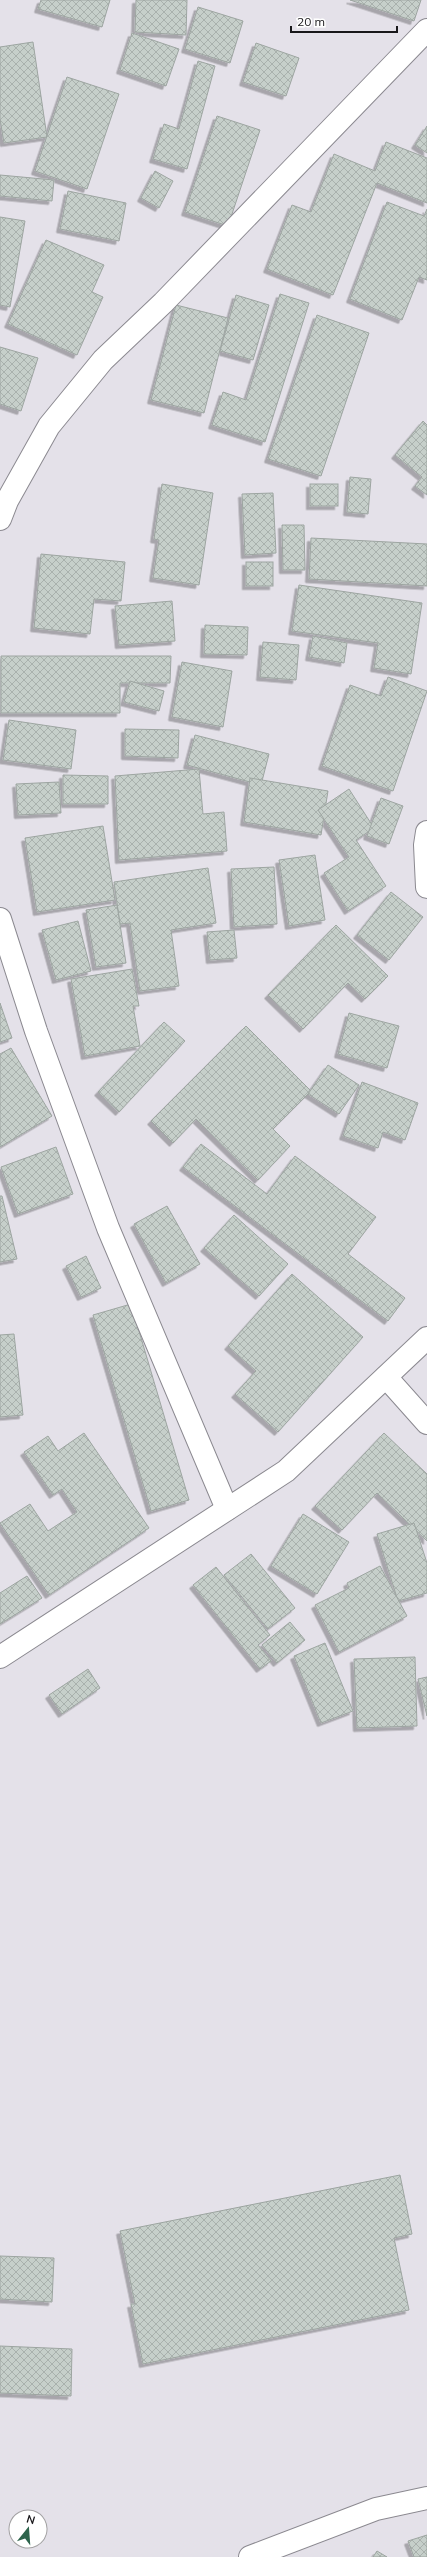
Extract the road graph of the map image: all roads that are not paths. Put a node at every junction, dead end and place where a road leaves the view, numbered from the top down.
1 (427, 30) edge
2 (0, 519) edge
3 (427, 832) edge
4 (427, 887) edge
5 (0, 919) edge
6 (427, 1338) edge
7 (386, 1377) junction
8 (427, 1423) edge
9 (227, 1509) junction
10 (0, 1657) edge
11 (427, 2498) edge
12 (250, 2557) edge

1 - 2 street
3 - 4 street
5 - 9 street
6 - 7 street
7 - 8 street
7 - 9 street
9 - 10 street
11 - 12 street

